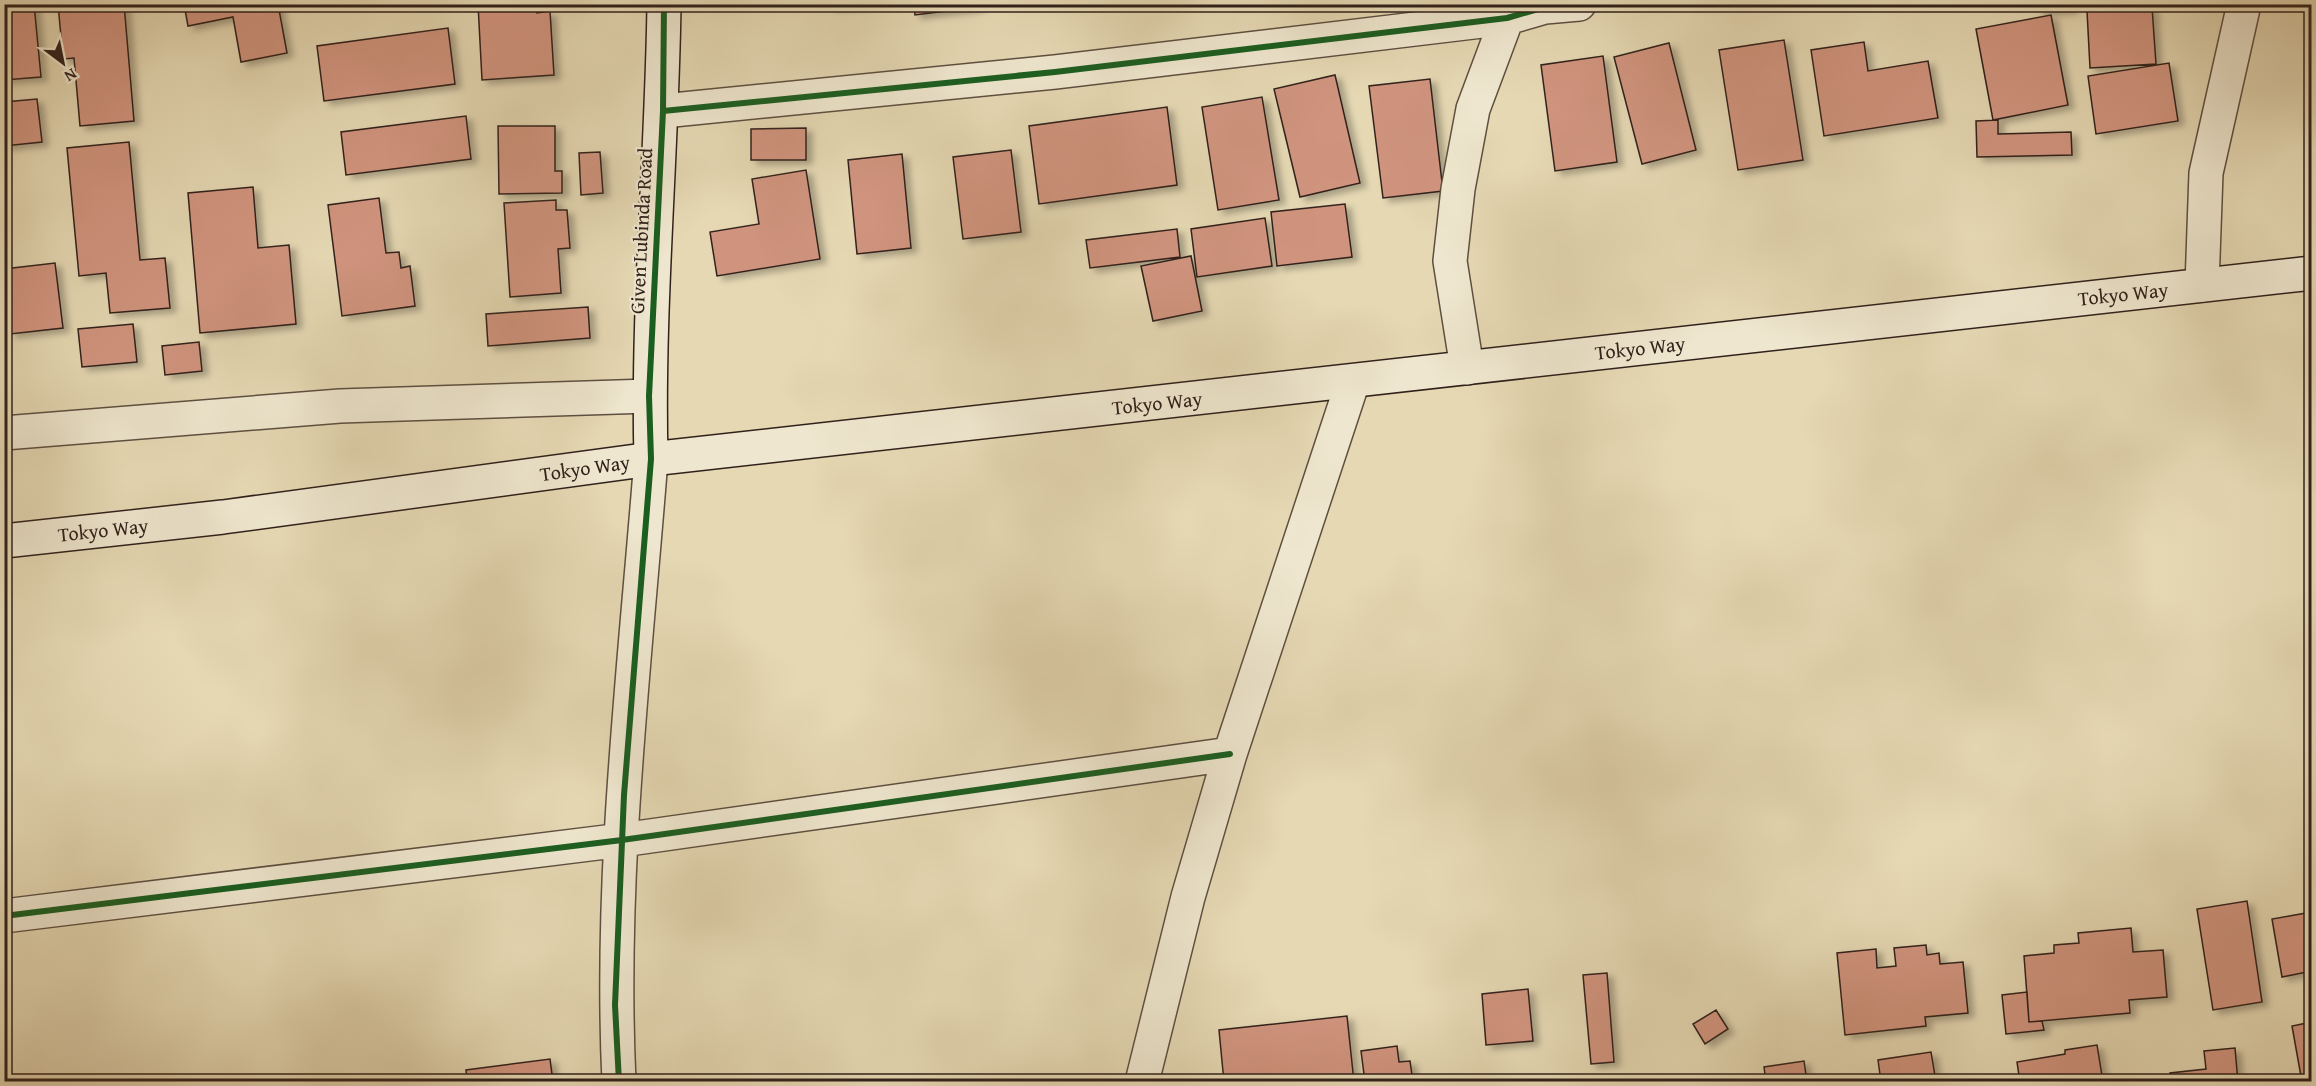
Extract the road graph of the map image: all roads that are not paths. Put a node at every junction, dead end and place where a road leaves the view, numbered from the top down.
1 (664, 4) edge
2 (1580, 4) edge
3 (2244, 4) edge
4 (1546, 6) edge
5 (1507, 18) junction
6 (663, 111) junction
7 (2312, 273) edge
8 (2202, 285) junction
9 (1467, 368) junction
10 (1353, 381) junction
11 (649, 396) junction
12 (4, 433) edge
13 (651, 459) junction
14 (4, 541) edge
15 (1230, 754) junction
16 (622, 840) junction
17 (4, 916) edge
18 (619, 1082) edge
19 (1142, 1082) edge

1 - 6 street, Given Lubinda Road
2 - 4 street
3 - 8 street
4 - 5 street
5 - 6 street
5 - 9 street
6 - 11 street, Given Lubinda Road
7 - 8 street, Tokyo Way
8 - 9 street, Tokyo Way
9 - 10 street, Tokyo Way
10 - 13 street, Tokyo Way
10 - 15 street
11 - 12 street
11 - 13 street, Given Lubinda Road
13 - 14 street, Tokyo Way
13 - 16 street, Given Lubinda Road
15 - 16 street
15 - 19 street
16 - 17 street
16 - 18 street, Given Lubinda Road

